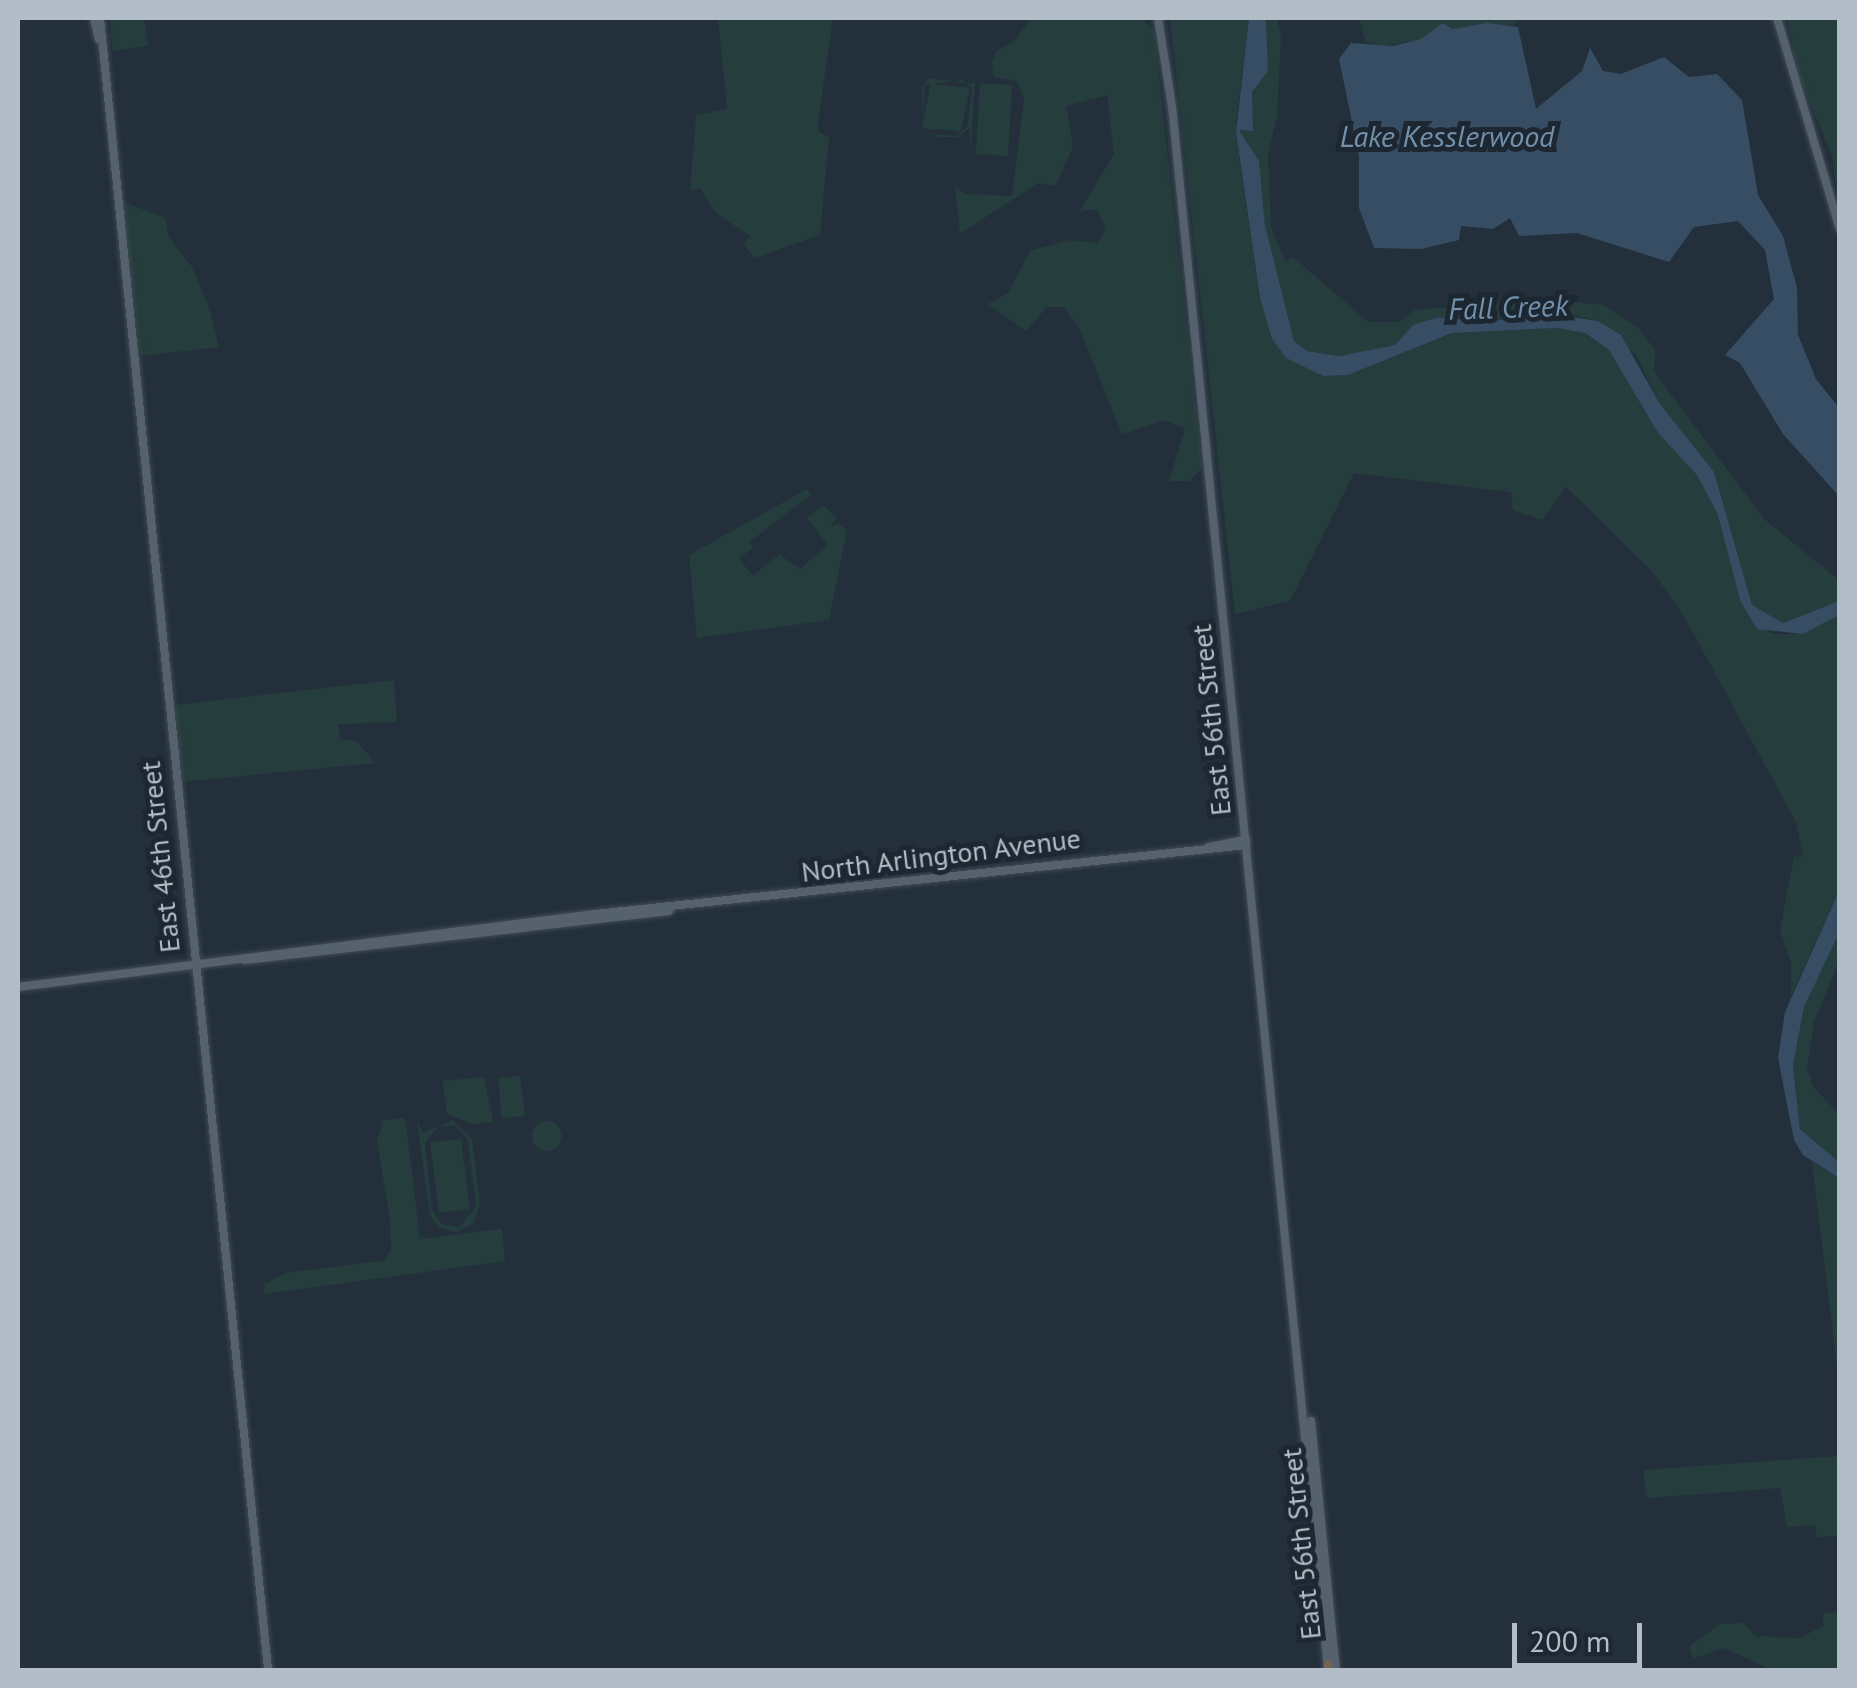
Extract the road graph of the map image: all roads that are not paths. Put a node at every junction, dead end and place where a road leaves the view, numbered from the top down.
1 (97, 18) edge
2 (1777, 18) edge
3 (1160, 19) edge
4 (1840, 230) edge
5 (1246, 842) junction
6 (194, 966) junction
7 (18, 987) edge
8 (1330, 1669) edge
9 (268, 1670) edge

1 - 6 main road, East 46th Street
2 - 4 main road
3 - 5 main road, East 56th Street
5 - 6 main road, North Arlington Avenue
5 - 8 main road, East 56th Street
6 - 7 main road, North Arlington Avenue
6 - 9 main road, East 46th Street

